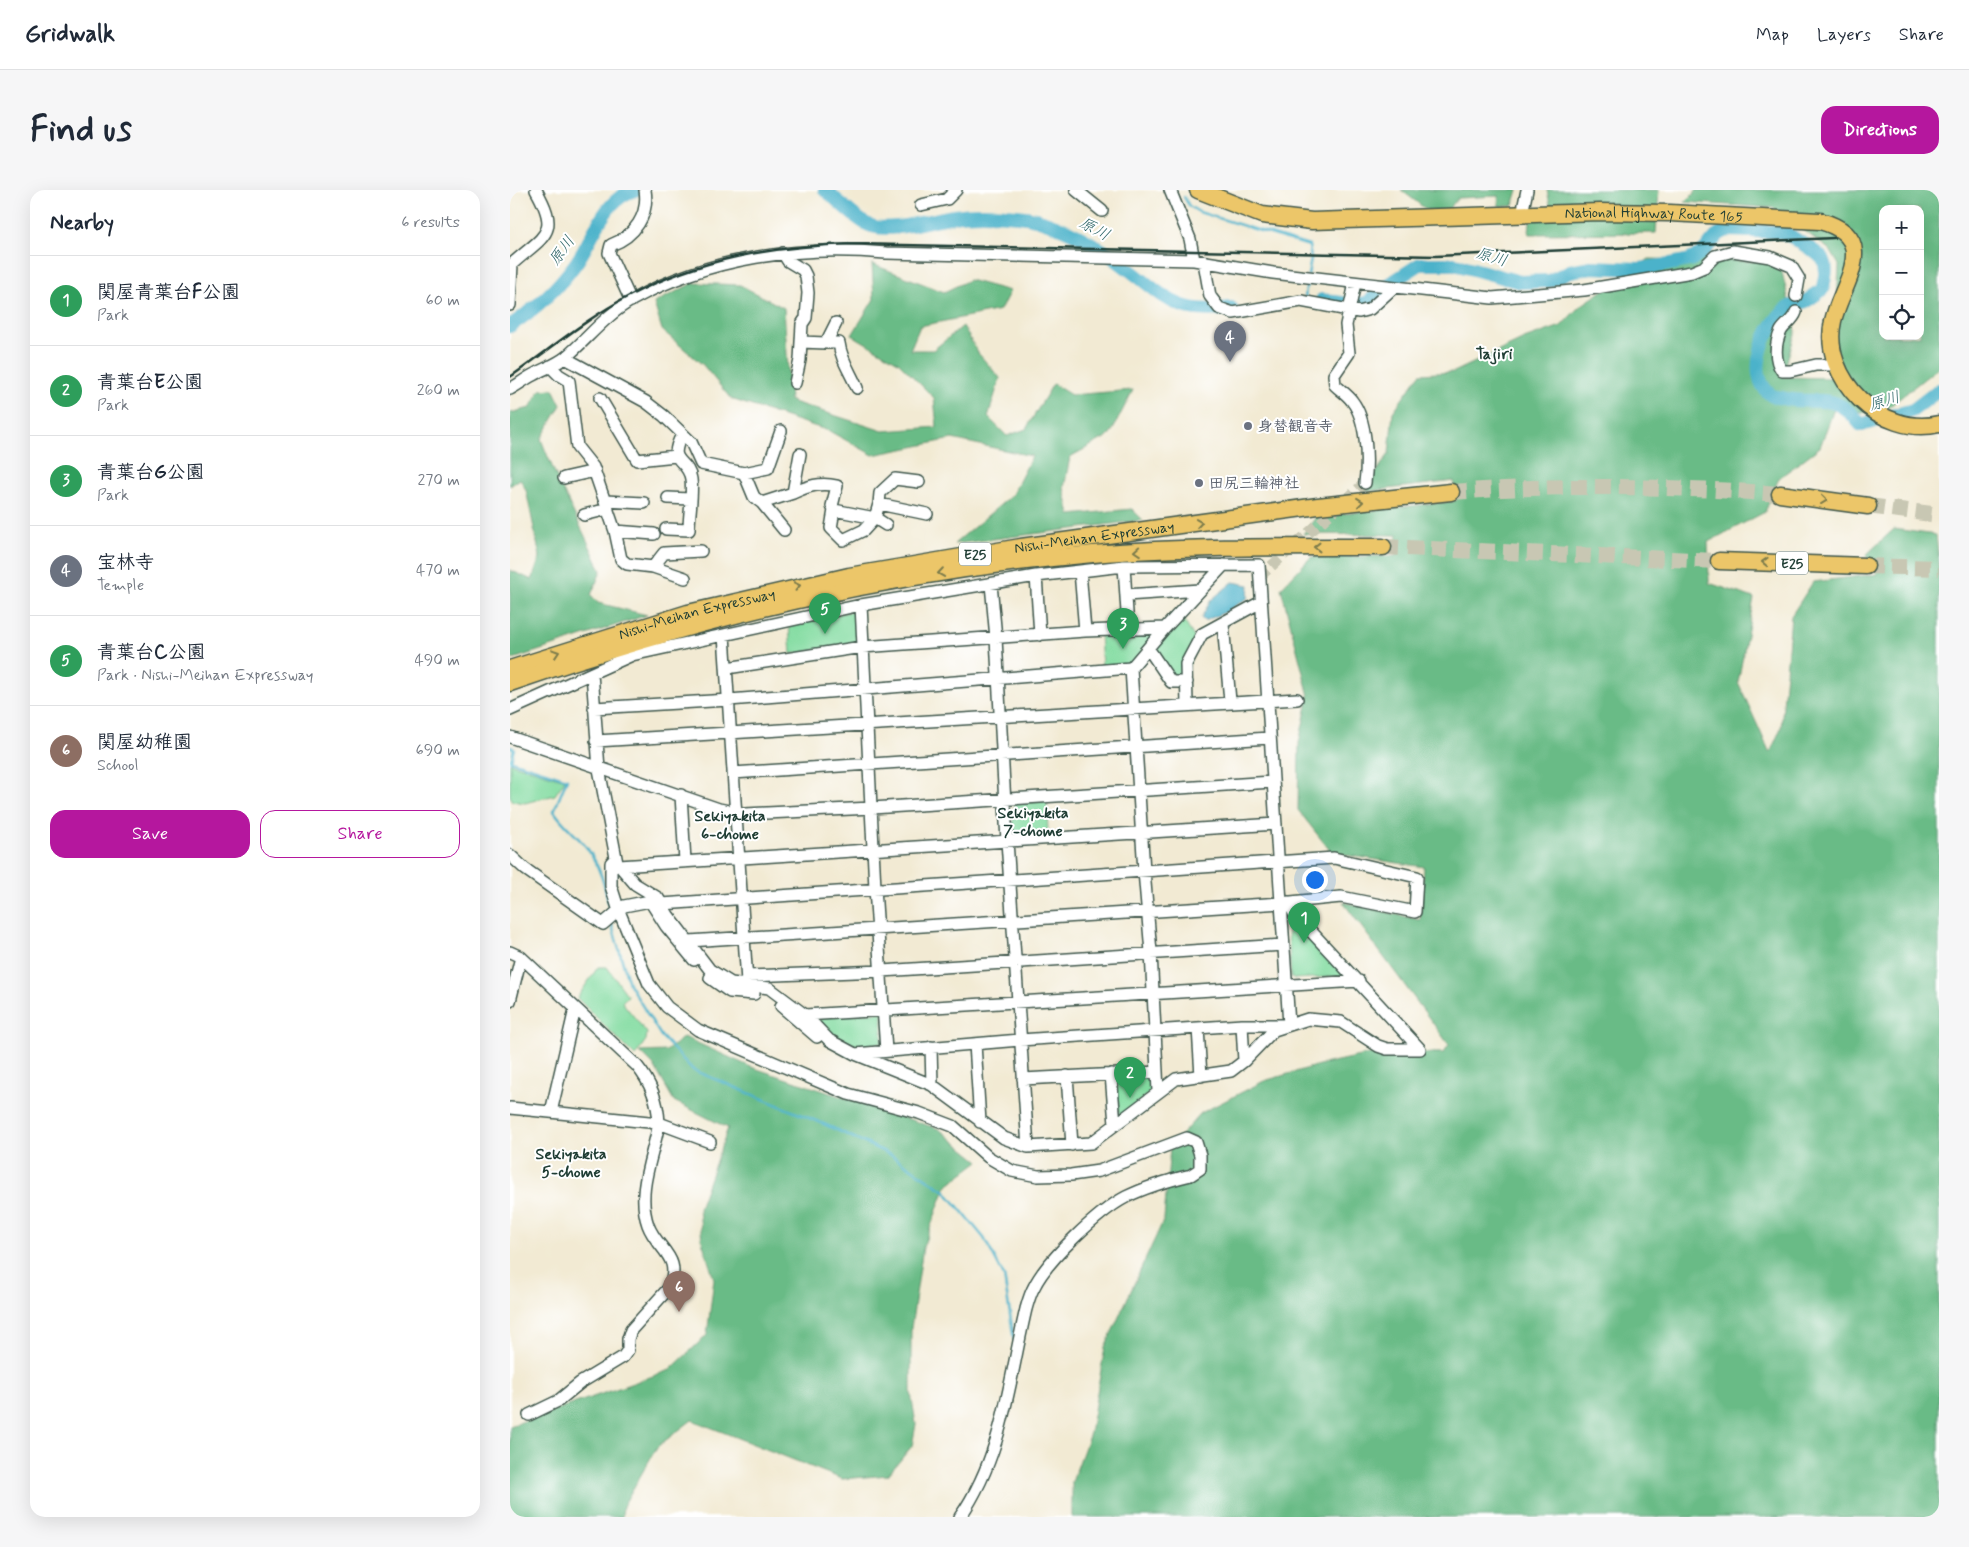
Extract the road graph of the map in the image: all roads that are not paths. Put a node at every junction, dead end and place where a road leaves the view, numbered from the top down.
1 (536, 190) edge
2 (956, 190) edge
3 (1076, 190) edge
4 (1170, 190) edge
5 (1198, 190) edge
6 (1527, 190) edge
7 (645, 193) edge
8 (921, 205) dead end
9 (1102, 211) dead end
10 (1522, 214) junction
11 (783, 253) junction
12 (1199, 261) junction
13 (1354, 283) junction
14 (1393, 288) junction
15 (1796, 296) dead end
16 (631, 301) junction
17 (510, 305) edge
18 (1348, 310) junction
19 (1796, 312) dead end
20 (836, 323) dead end
21 (801, 342) junction
22 (826, 343) junction
23 (565, 358) junction
24 (1837, 365) junction
25 (550, 366) junction
26 (795, 382) dead end
27 (857, 388) dead end
28 (510, 389) edge
29 (600, 398) dead end
30 (1939, 424) edge
31 (781, 430) dead end
32 (682, 435) junction
33 (800, 454) dead end
34 (676, 456) junction
35 (595, 471) junction
36 (744, 472) junction
37 (564, 478) dead end
38 (918, 482) dead end
39 (1365, 483) tunnel mouth
40 (1451, 492) tunnel mouth
41 (793, 493) junction
42 (1780, 494) tunnel mouth
43 (668, 498) dead end
44 (690, 499) junction
45 (644, 503) dead end
46 (762, 503) junction
47 (879, 504) junction
48 (607, 505) junction
49 (1868, 506) tunnel mouth
50 (834, 510) junction
51 (927, 514) dead end
52 (584, 515) dead end
53 (875, 518) junction
54 (886, 525) dead end
55 (666, 529) dead end
56 (784, 530) dead end
57 (615, 531) junction
58 (654, 534) dead end
59 (1383, 547) tunnel mouth
60 (701, 551) dead end
61 (1719, 561) tunnel mouth
62 (1224, 564) junction
63 (1124, 566) junction
64 (1866, 566) tunnel mouth
65 (653, 567) junction
66 (1080, 571) junction
67 (1036, 576) junction
68 (685, 578) dead end
69 (991, 584) junction
70 (1200, 590) junction
71 (1126, 595) junction
72 (1261, 602) junction
73 (861, 606) junction
74 (1223, 624) junction
75 (1128, 628) junction
76 (1165, 628) junction
77 (1085, 631) junction
78 (1040, 634) junction
79 (724, 636) junction
80 (996, 638) junction
81 (862, 647) junction
82 (1148, 648) junction
83 (727, 668) junction
84 (1131, 668) junction
85 (510, 669) edge
86 (592, 673) junction
87 (998, 678) junction
88 (1187, 682) junction
89 (510, 683) edge
90 (865, 688) junction
91 (1297, 698) dead end
92 (1267, 699) junction
93 (729, 700) junction
94 (1230, 701) junction
95 (1188, 704) junction
96 (1134, 707) junction
97 (594, 708) junction
98 (510, 710) edge
99 (1001, 716) junction
100 (867, 726) junction
101 (730, 733) junction
102 (510, 737) edge
103 (1269, 738) junction
104 (596, 741) junction
105 (1136, 748) junction
106 (1003, 756) junction
107 (869, 764) junction
108 (599, 769) junction
109 (733, 773) junction
110 (1272, 782) junction
111 (1139, 790) junction
112 (681, 795) junction
113 (1005, 800) junction
114 (872, 808) junction
115 (736, 813) junction
116 (1276, 824) junction
117 (1141, 832) junction
118 (1007, 841) junction
119 (873, 850) junction
120 (510, 855) edge
121 (739, 858) junction
122 (684, 861) junction
123 (617, 862) junction
124 (1278, 862) junction
125 (1144, 871) junction
126 (1009, 880) junction
127 (875, 888) junction
128 (741, 898) junction
129 (1285, 902) junction
130 (662, 904) junction
131 (1148, 912) junction
132 (613, 916) junction
133 (1013, 920) junction
134 (879, 928) junction
135 (742, 936) junction
136 (689, 941) junction
137 (1283, 945) junction
138 (510, 952) edge
139 (1151, 952) junction
140 (521, 957) junction
141 (1015, 961) junction
142 (882, 971) junction
143 (747, 981) junction
144 (1359, 981) junction
145 (1286, 986) junction
146 (1153, 993) junction
147 (1017, 1000) junction
148 (510, 1001) edge
149 (575, 1008) junction
150 (885, 1010) junction
151 (805, 1015) junction
152 (1242, 1025) junction
153 (1289, 1025) junction
154 (1198, 1028) junction
155 (1154, 1031) junction
156 (1020, 1040) junction
157 (975, 1044) junction
158 (931, 1047) junction
159 (886, 1051) junction
160 (855, 1054) junction
161 (1244, 1060) junction
162 (884, 1072) dead end
163 (1156, 1072) junction
164 (1111, 1074) junction
165 (1066, 1076) junction
166 (1201, 1076) junction
167 (1023, 1079) junction
168 (932, 1085) junction
169 (1158, 1091) junction
170 (510, 1108) edge
171 (551, 1112) junction
172 (980, 1122) junction
173 (659, 1123) junction
174 (1115, 1124) junction
175 (710, 1142) dead end
176 (1072, 1145) junction
177 (1028, 1147) junction
178 (529, 1415) dead end
179 (960, 1517) edge

1 - 17 street
2 - 8 street
3 - 9 street
4 - 12 street
5 - 10 highway, National Highway Route 165
6 - 10 street
7 - 16 street
10 - 24 highway, National Highway Route 165
11 - 12 street
11 - 16 street
11 - 21 street
12 - 13 street
12 - 18 street
13 - 14 street
13 - 18 street
14 - 15 street
14 - 18 street
16 - 23 street
18 - 39 street
19 - 24 street
20 - 22 street
21 - 22 street
21 - 26 street
22 - 27 street
23 - 25 street
23 - 32 street
24 - 30 highway, National Highway Route 165
25 - 28 street
25 - 35 street
29 - 34 street
31 - 36 street
32 - 34 street
32 - 36 street
33 - 41 street
34 - 44 street
35 - 37 street
35 - 48 street
36 - 46 street
38 - 47 street
85 -> 40 highway, Nishi-Meihan Expressway / E25
41 - 46 street
41 - 50 street
42 -> 49 highway
43 - 44 street
44 - 55 street
45 - 48 street
46 - 56 street
47 - 51 street
47 - 53 street
48 - 52 street
48 - 57 street
50 - 53 street
50 - 53 street
53 - 54 street
57 - 58 street
57 - 65 street
59 -> 89 highway, Nishi-Meihan Expressway / E25
60 - 65 street
64 -> 61 highway, E25
62 - 63 street
62 - 70 street
62 - 72 street
63 - 66 street
63 - 71 street
65 - 68 street
66 - 67 street
66 - 77 street
67 - 69 street
67 - 78 street
69 - 73 street
69 - 80 street
70 - 71 street
70 - 76 street
71 - 75 street
72 - 74 street
72 - 92 street
73 - 79 street
73 - 81 street
74 - 88 street
74 - 94 street
75 - 76 street
75 - 77 street
76 - 82 street
77 - 78 street
78 - 80 street
79 - 83 street
79 - 86 street
80 - 81 street
80 - 87 street
81 - 83 street
81 - 90 street
82 - 84 street
82 - 88 street
83 - 93 street
84 - 87 street
84 - 96 street
86 - 97 street
86 - 98 street
87 - 90 street
87 - 99 street
88 - 95 street
90 - 93 street
90 - 100 street
91 - 92 street
92 - 94 street
92 - 103 street
93 - 97 street
93 - 101 street
94 - 95 street
95 - 96 street
96 - 99 street
96 - 105 street
97 - 104 street
99 - 100 street
99 - 106 street
100 - 101 street
100 - 107 street
101 - 104 street
101 - 109 street
102 - 108 street
103 - 105 street
103 - 110 street
104 - 108 street
105 - 106 street
105 - 111 street
106 - 107 street
106 - 113 street
107 - 109 street
107 - 114 street
108 - 112 street
108 - 123 street
109 - 115 street
110 - 111 street
110 - 116 street
111 - 113 street
111 - 117 street
112 - 115 street
112 - 122 street
113 - 114 street
113 - 118 street
114 - 115 street
114 - 119 street
115 - 121 street
116 - 117 street
116 - 124 street
117 - 118 street
117 - 125 street
118 - 119 street
118 - 126 street
119 - 121 street
119 - 127 street
120 - 132 street
121 - 122 street
121 - 128 street
122 - 123 street
123 - 130 street
123 - 132 street
124 - 125 street
124 - 129 street
124 - 129 street
125 - 126 street
125 - 131 street
126 - 127 street
126 - 133 street
127 - 128 street
127 - 134 street
128 - 130 street
128 - 135 street
129 - 131 street
129 - 137 street
129 - 144 street
130 - 136 street
131 - 133 street
131 - 139 street
132 - 162 street
132 - 179 street
133 - 134 street
133 - 141 street
134 - 135 street
134 - 142 street
135 - 136 street
135 - 143 street
136 - 143 street
137 - 139 street
137 - 145 street
138 - 140 street
139 - 141 street
139 - 146 street
140 - 148 street
140 - 149 street
141 - 142 street
141 - 147 street
142 - 143 street
142 - 150 street
143 - 151 street
144 - 145 street
144 - 153 street
145 - 146 street
145 - 153 street
146 - 147 street
146 - 155 street
147 - 150 street
147 - 156 street
149 - 171 street
149 - 173 street
150 - 151 street
150 - 159 street
151 - 160 street
152 - 153 street
152 - 154 street
152 - 161 street
153 - 161 street
154 - 155 street
154 - 166 street
155 - 156 street
155 - 163 street
156 - 157 street
156 - 167 street
157 - 158 street
157 - 172 street
158 - 159 street
158 - 168 street
159 - 160 street
160 - 168 street
161 - 166 street
163 - 164 street
163 - 169 street
164 - 165 street
164 - 174 street
165 - 167 street
165 - 176 street
166 - 169 street
167 - 177 street
168 - 172 street
169 - 174 street
170 - 171 street
171 - 173 street
172 - 177 street
173 - 175 street
173 - 178 street
174 - 176 street
176 - 177 street

